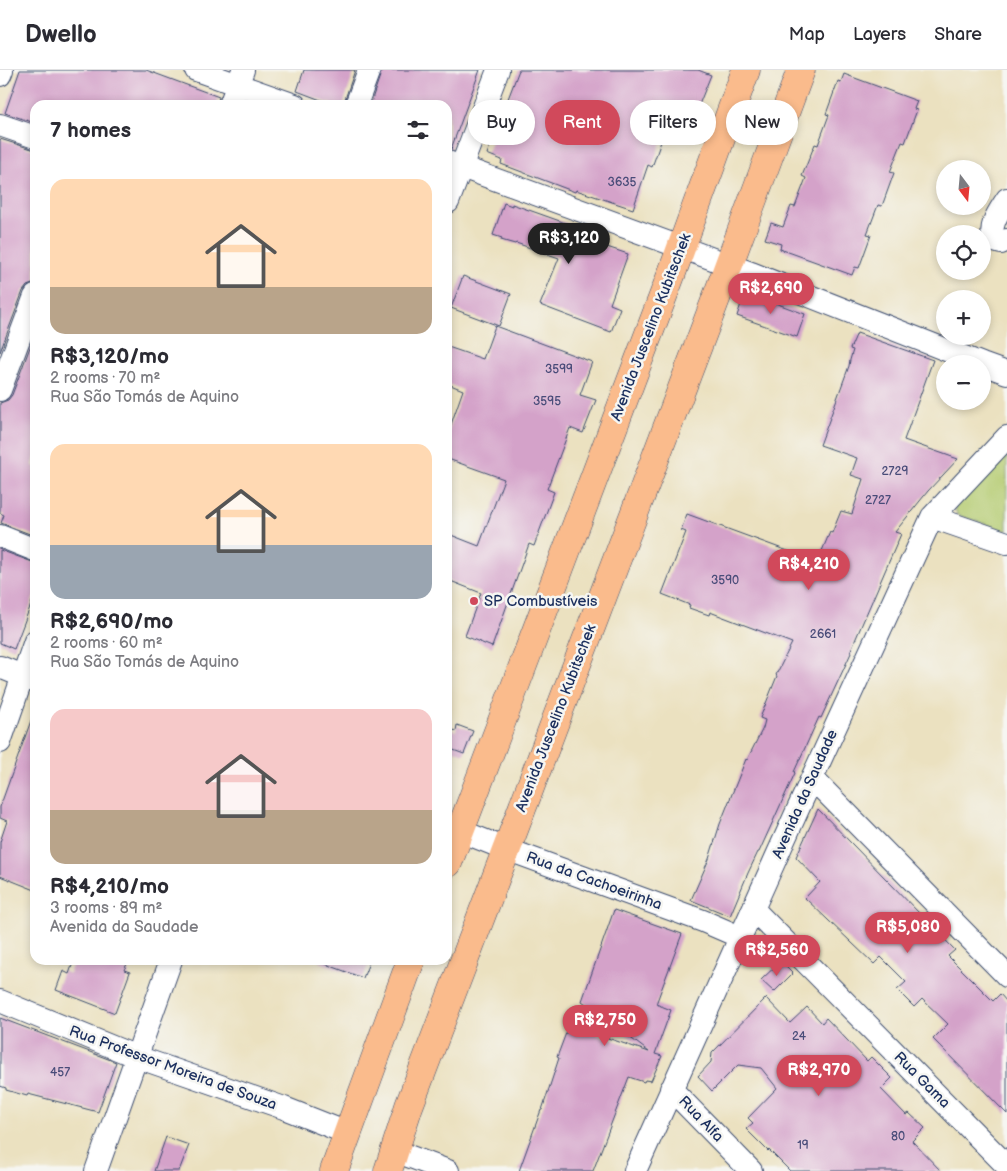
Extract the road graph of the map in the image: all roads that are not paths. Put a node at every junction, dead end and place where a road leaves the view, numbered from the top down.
1 (2, 70) edge
2 (196, 70) edge
3 (369, 70) edge
4 (498, 70) edge
5 (746, 70) edge
6 (801, 70) edge
7 (0, 75) edge
8 (237, 87) edge
9 (278, 100) edge
10 (358, 100) edge
11 (0, 125) edge
12 (30, 135) edge
13 (454, 165) edge
14 (1007, 199) edge
15 (1007, 240) edge
16 (681, 248) junction
17 (729, 264) junction
18 (30, 309) edge
19 (959, 355) edge
20 (991, 367) edge
21 (1007, 373) edge
22 (0, 390) edge
23 (1007, 437) edge
24 (932, 517) junction
25 (0, 536) edge
26 (1007, 543) edge
27 (30, 548) edge
28 (0, 667) edge
29 (28, 678) edge
30 (0, 742) edge
31 (812, 778) junction
32 (454, 828) edge
33 (506, 849) junction
34 (753, 909) junction
35 (740, 937) junction
36 (168, 965) edge
37 (409, 965) edge
38 (1007, 976) edge
39 (0, 1001) edge
40 (137, 1057) junction
41 (671, 1089) junction
42 (347, 1133) junction
43 (391, 1161) edge
44 (1007, 1166) edge
45 (96, 1171) edge
46 (334, 1171) edge
47 (448, 1171) edge
48 (635, 1171) edge
49 (751, 1171) edge

1 - 7 street
2 - 8 street
3 - 10 street
4 - 13 street
5 - 16 main road, Avenida Juscelino Kubitschek
6 - 17 main road, Avenida Juscelino Kubitschek
8 - 9 street
11 - 12 street
13 - 16 street
14 - 15 street
16 - 17 street
16 - 32 main road, Avenida Juscelino Kubitschek
17 - 19 street
17 - 33 main road, Avenida Juscelino Kubitschek
18 - 22 street
20 - 21 street
23 - 24 street, Avenida da Saudade
24 - 26 street
24 - 31 street, Avenida da Saudade
25 - 27 street
28 - 29 street
29 - 30 street
31 - 34 street, Avenida da Saudade
31 - 38 street
32 - 33 street, Rua da Cachoeirinha
33 - 35 street, Rua da Cachoeirinha
33 - 43 main road, Avenida Juscelino Kubitschek
34 - 35 street, Avenida da Saudade
34 - 44 street, Rua Gama
35 - 41 street, Avenida da Saudade
36 - 40 street
37 - 42 main road
39 - 40 street, Rua Professor Moreira de Souza
40 - 42 street, Rua Professor Moreira de Souza
40 - 45 street
41 - 48 street, Avenida da Saudade
41 - 49 street, Rua Alfa
42 - 46 main road
43 - 47 street

